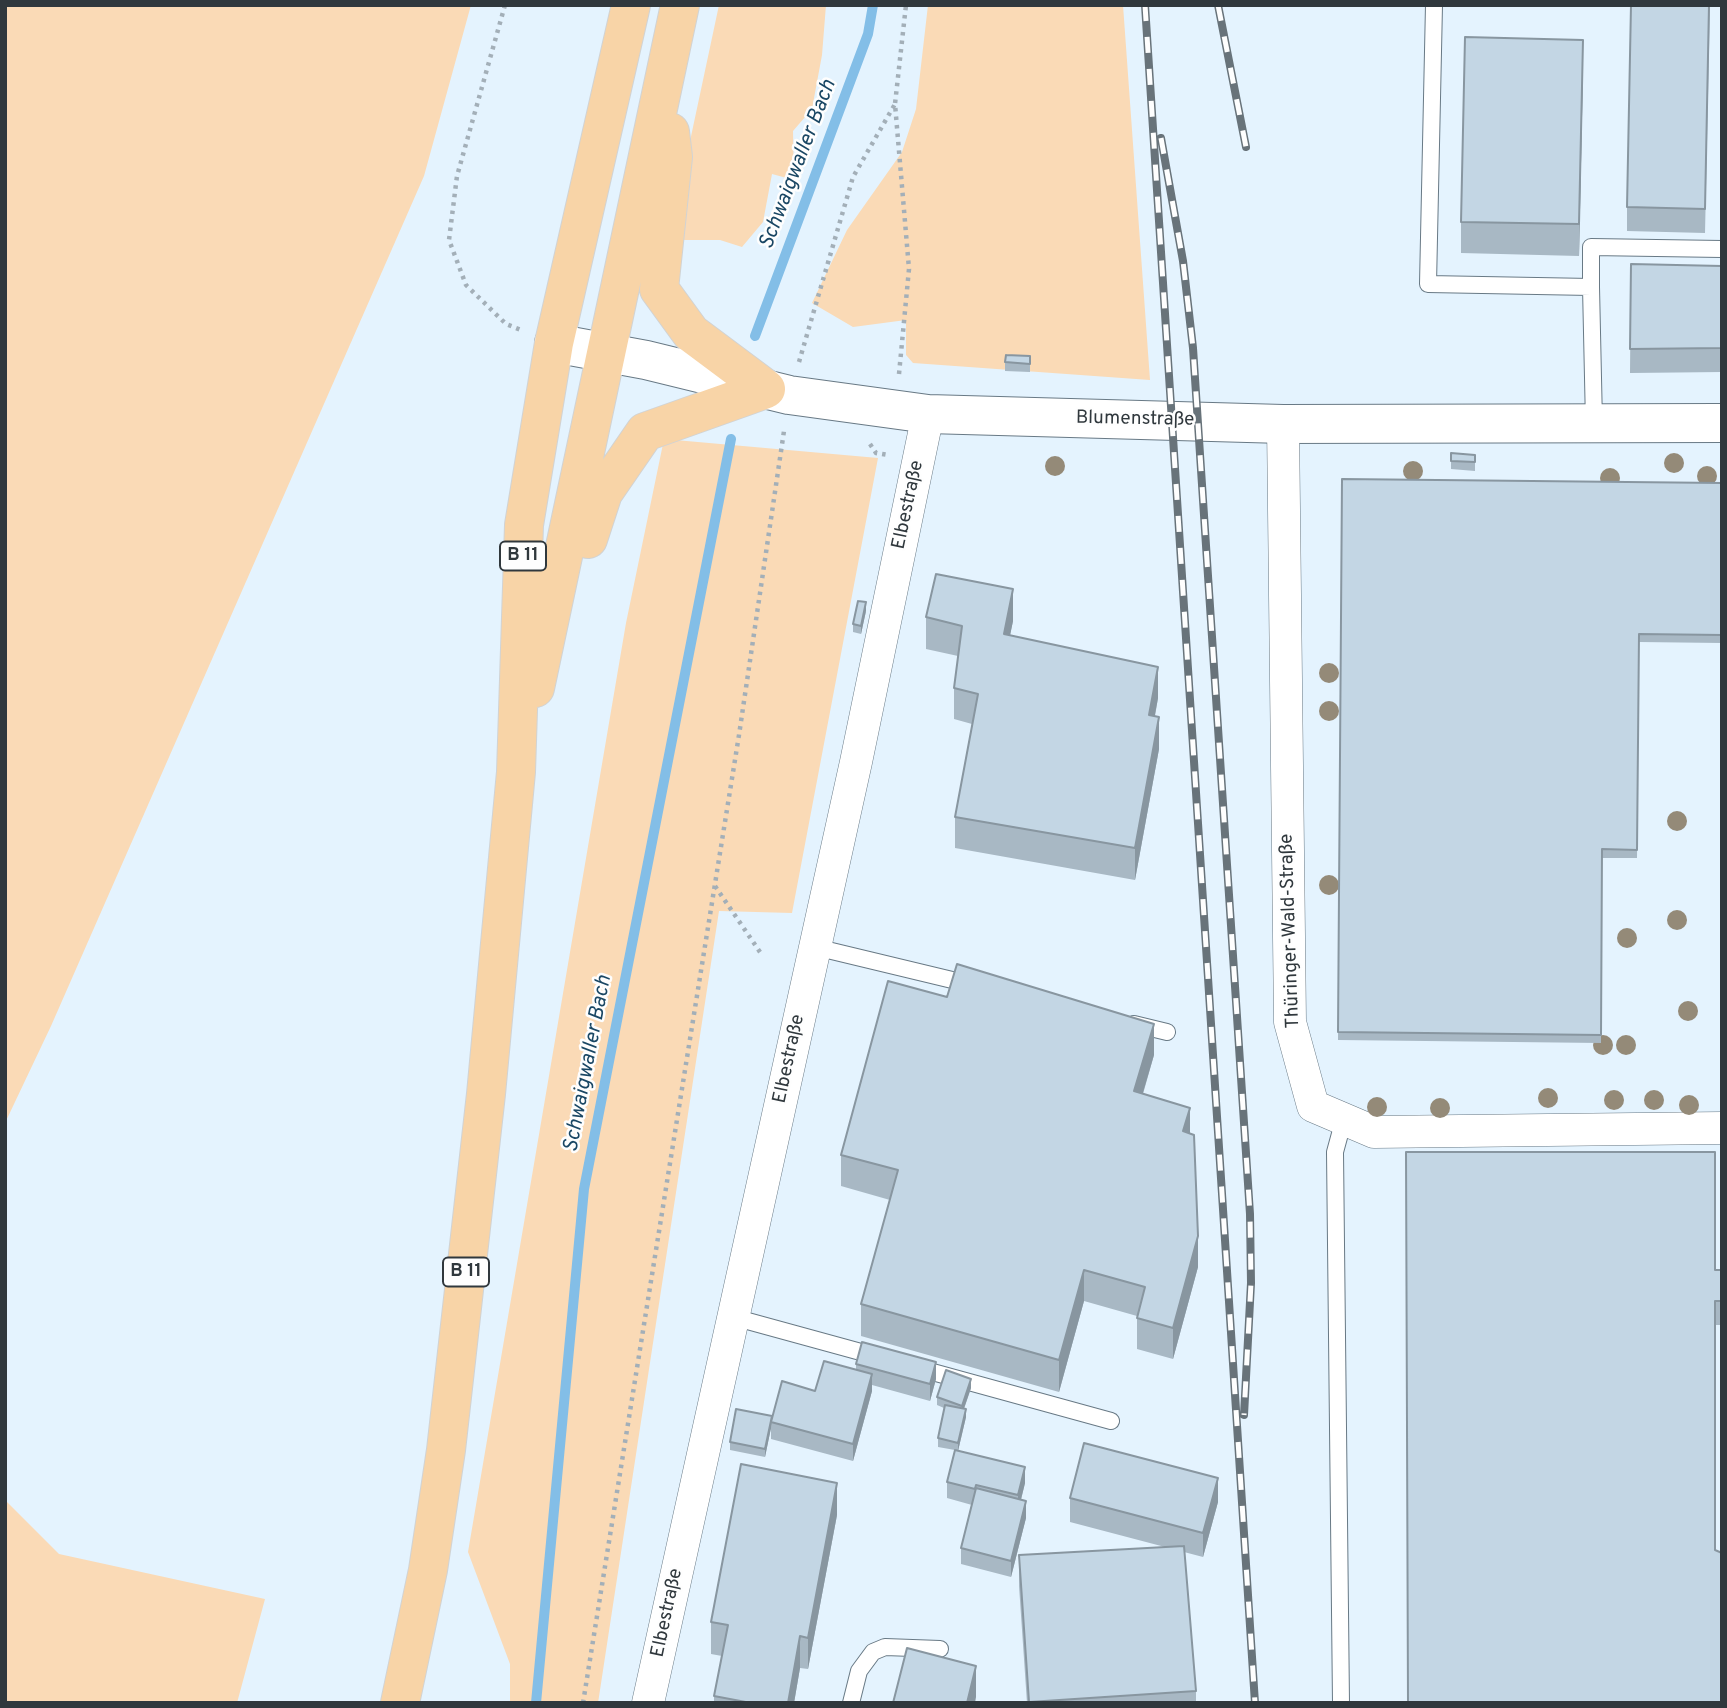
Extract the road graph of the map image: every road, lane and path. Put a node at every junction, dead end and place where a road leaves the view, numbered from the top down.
1 (505, 5) edge
2 (631, 5) edge
3 (680, 5) edge
4 (906, 5) edge
5 (1434, 5) edge
6 (665, 73) junction
7 (1722, 249) edge
8 (1591, 287) junction
9 (554, 343) junction
10 (607, 352) junction
11 (766, 389) junction
12 (912, 412) junction
13 (1722, 423) edge
14 (1283, 424) junction
15 (1594, 424) junction
16 (556, 599) junction
17 (739, 735) dead end
18 (516, 772) junction
19 (715, 886) junction
20 (815, 947) junction
21 (762, 955) dead end
22 (991, 989) edge
23 (1113, 1019) edge
24 (1167, 1032) dead end
25 (1344, 1119) junction
26 (1722, 1128) edge
27 (733, 1317) junction
28 (1111, 1421) dead end
29 (940, 1649) dead end
30 (400, 1703) edge
31 (583, 1703) edge
32 (648, 1703) edge
33 (851, 1703) edge
34 (1341, 1703) edge

1 - 9 path
2 - 9 main road, B 11
3 - 6 main road, B 11
4 - 12 path
5 - 8 lane
6 - 10 main road, B 11
6 - 11 main road
7 - 8 lane
8 - 15 lane
9 - 10 street, Blumenstraße
9 - 18 main road, B 11
10 - 11 street, Blumenstraße
10 - 16 main road, B 11
11 - 12 street, Blumenstraße
11 - 16 main road
12 - 14 street, Blumenstraße
12 - 20 street, Elbestraße
13 - 15 street, Blumenstraße
14 - 15 street, Blumenstraße
14 - 25 street, Thüringer-Wald-Straße
16 - 18 main road, B 11
17 - 19 path
18 - 30 main road, B 11
19 - 21 path
19 - 31 path
20 - 22 lane
20 - 27 street, Elbestraße
23 - 24 lane
25 - 26 street, Thüringer-Wald-Straße
25 - 34 lane
27 - 28 lane
27 - 32 street, Elbestraße
29 - 33 lane

